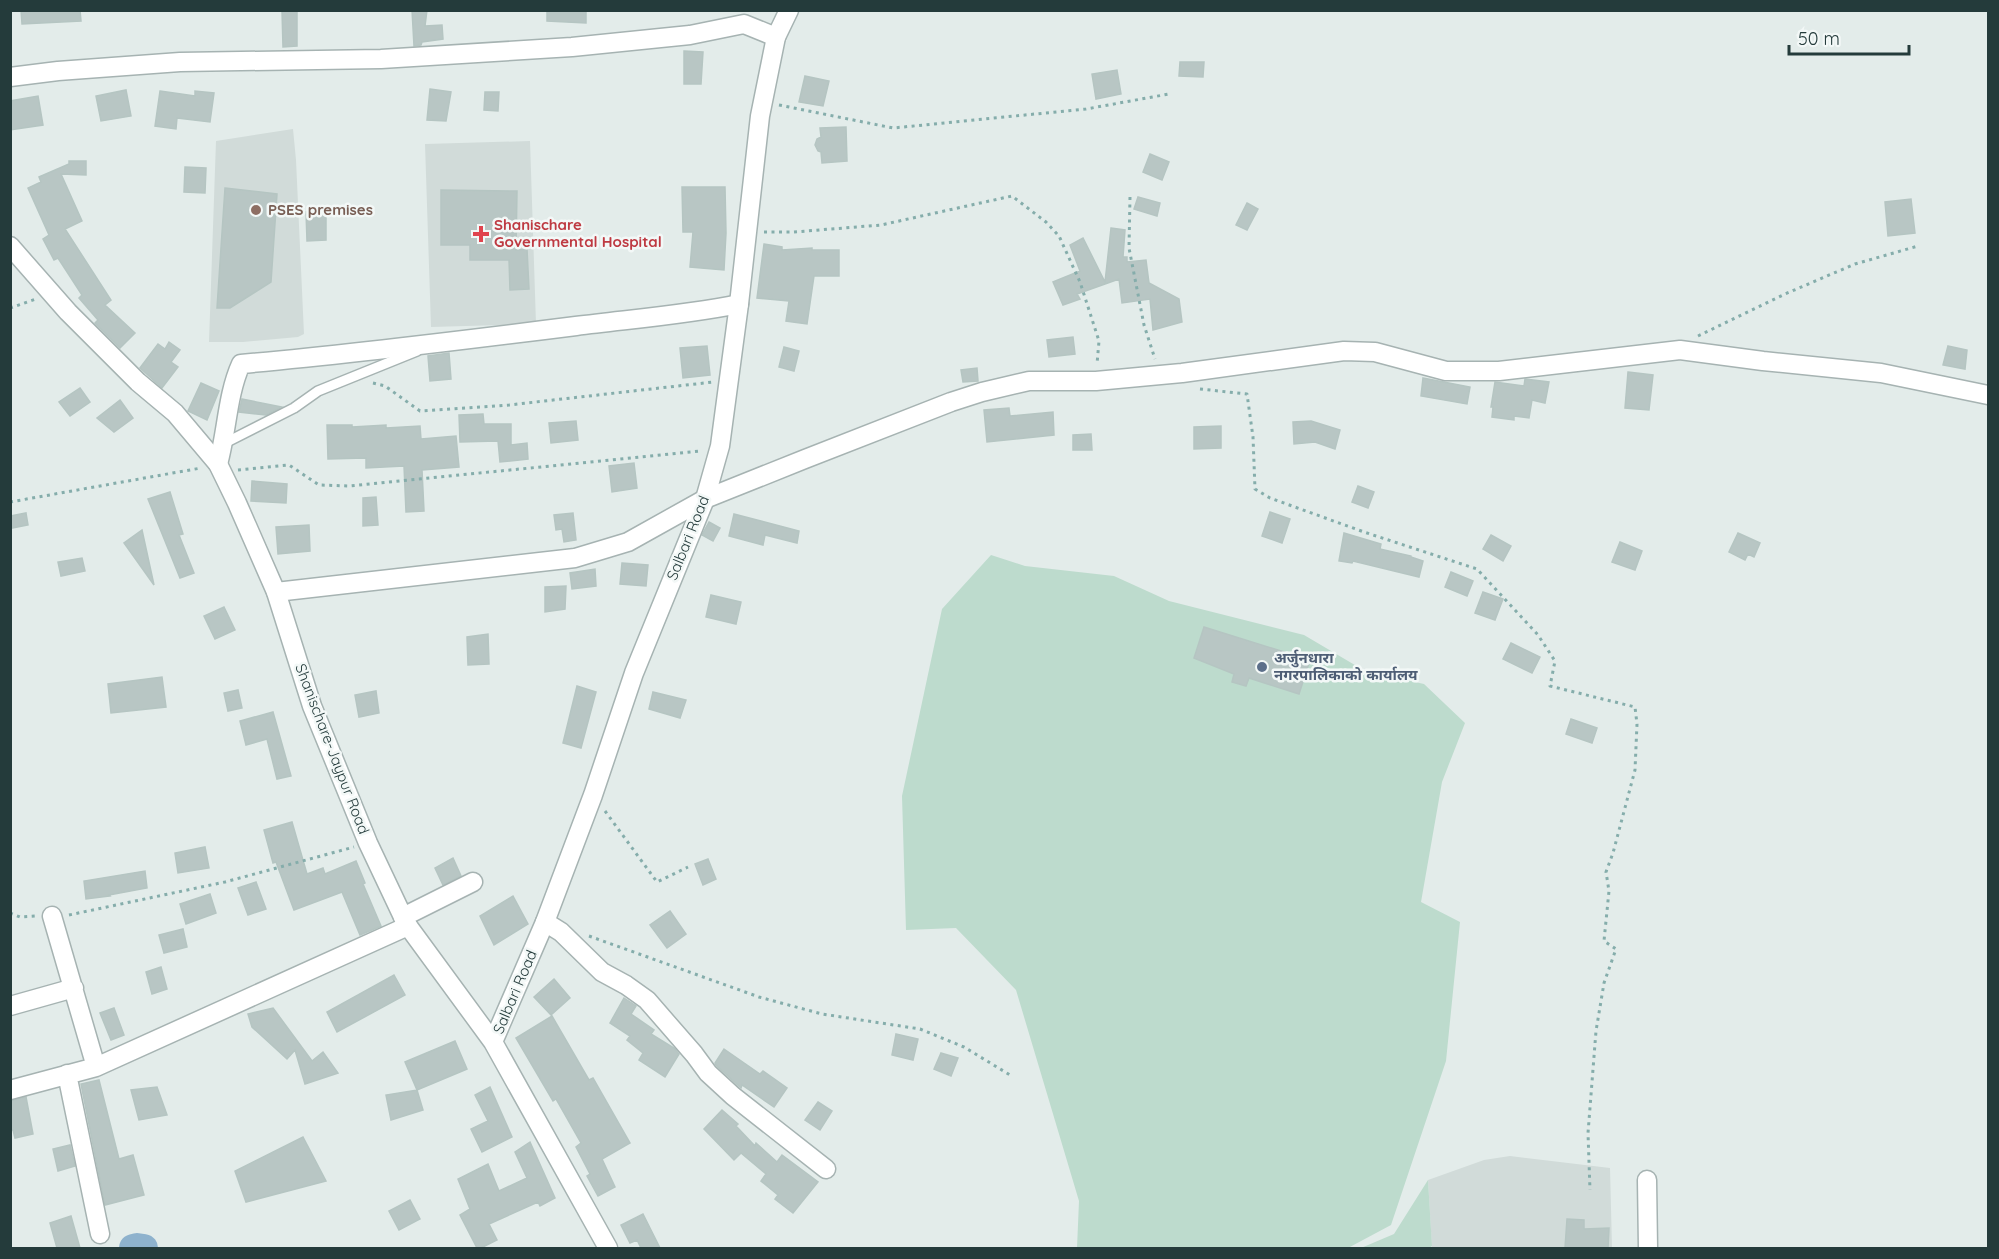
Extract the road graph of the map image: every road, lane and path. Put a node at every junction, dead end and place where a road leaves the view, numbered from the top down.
1 (789, 10) edge
2 (744, 17) edge
3 (776, 37) junction
4 (10, 76) edge
5 (1169, 94) dead end
6 (762, 102) junction
7 (1130, 197) dead end
8 (747, 232) junction
9 (10, 246) edge
10 (1918, 246) dead end
11 (52, 294) junction
12 (739, 304) junction
13 (10, 308) edge
14 (439, 343) junction
15 (1680, 350) junction
16 (1160, 375) junction
17 (354, 377) junction
18 (729, 380) junction
19 (1096, 381) junction
20 (1190, 388) dead end
21 (1989, 395) edge
22 (223, 444) junction
23 (715, 465) junction
24 (220, 468) junction
25 (705, 499) junction
26 (10, 502) edge
27 (276, 592) junction
28 (593, 795) junction
29 (368, 843) junction
30 (688, 867) dead end
31 (473, 882) dead end
32 (10, 913) edge
33 (52, 916) junction
34 (405, 921) junction
35 (545, 922) junction
36 (561, 932) junction
37 (74, 988) junction
38 (10, 1006) edge
39 (493, 1042) junction
40 (96, 1067) junction
41 (67, 1074) junction
42 (1010, 1075) dead end
43 (10, 1090) edge
44 (826, 1169) dead end
45 (1647, 1180) dead end
46 (1590, 1190) dead end
47 (100, 1234) dead end
48 (608, 1248) edge
49 (1648, 1248) edge

1 - 3 street, Salbari Road
2 - 3 street
2 - 4 street
3 - 6 street, Salbari Road
5 - 6 path
6 - 8 street, Salbari Road
7 - 16 path
8 - 12 street, Salbari Road
8 - 19 path
9 - 11 street, Shanischare-Jaypur Road
10 - 15 path
11 - 13 path
11 - 24 street, Shanischare-Jaypur Road
12 - 14 street
12 - 18 street, Salbari Road
14 - 17 lane
14 - 22 street
15 - 16 street
15 - 21 street
16 - 19 street
17 - 18 path
17 - 22 lane
18 - 23 street, Salbari Road
19 - 25 street
20 - 46 path
22 - 24 street
23 - 24 path
23 - 25 street, Salbari Road
24 - 26 path
24 - 27 street, Shanischare-Jaypur Road
25 - 27 street
25 - 28 street, Salbari Road
27 - 29 street, Shanischare-Jaypur Road
28 - 30 path
28 - 35 street, Salbari Road
29 - 33 path
29 - 34 street, Shanischare-Jaypur Road
31 - 34 street
32 - 33 path
33 - 37 street
34 - 39 street, Shanischare-Jaypur Road
34 - 40 street
35 - 36 street
35 - 39 street, Salbari Road
36 - 42 path
36 - 44 street
37 - 38 street
37 - 40 street
39 - 48 street, Shanischare-Jaypur Road
40 - 41 street
41 - 43 street
41 - 47 street
45 - 49 street

